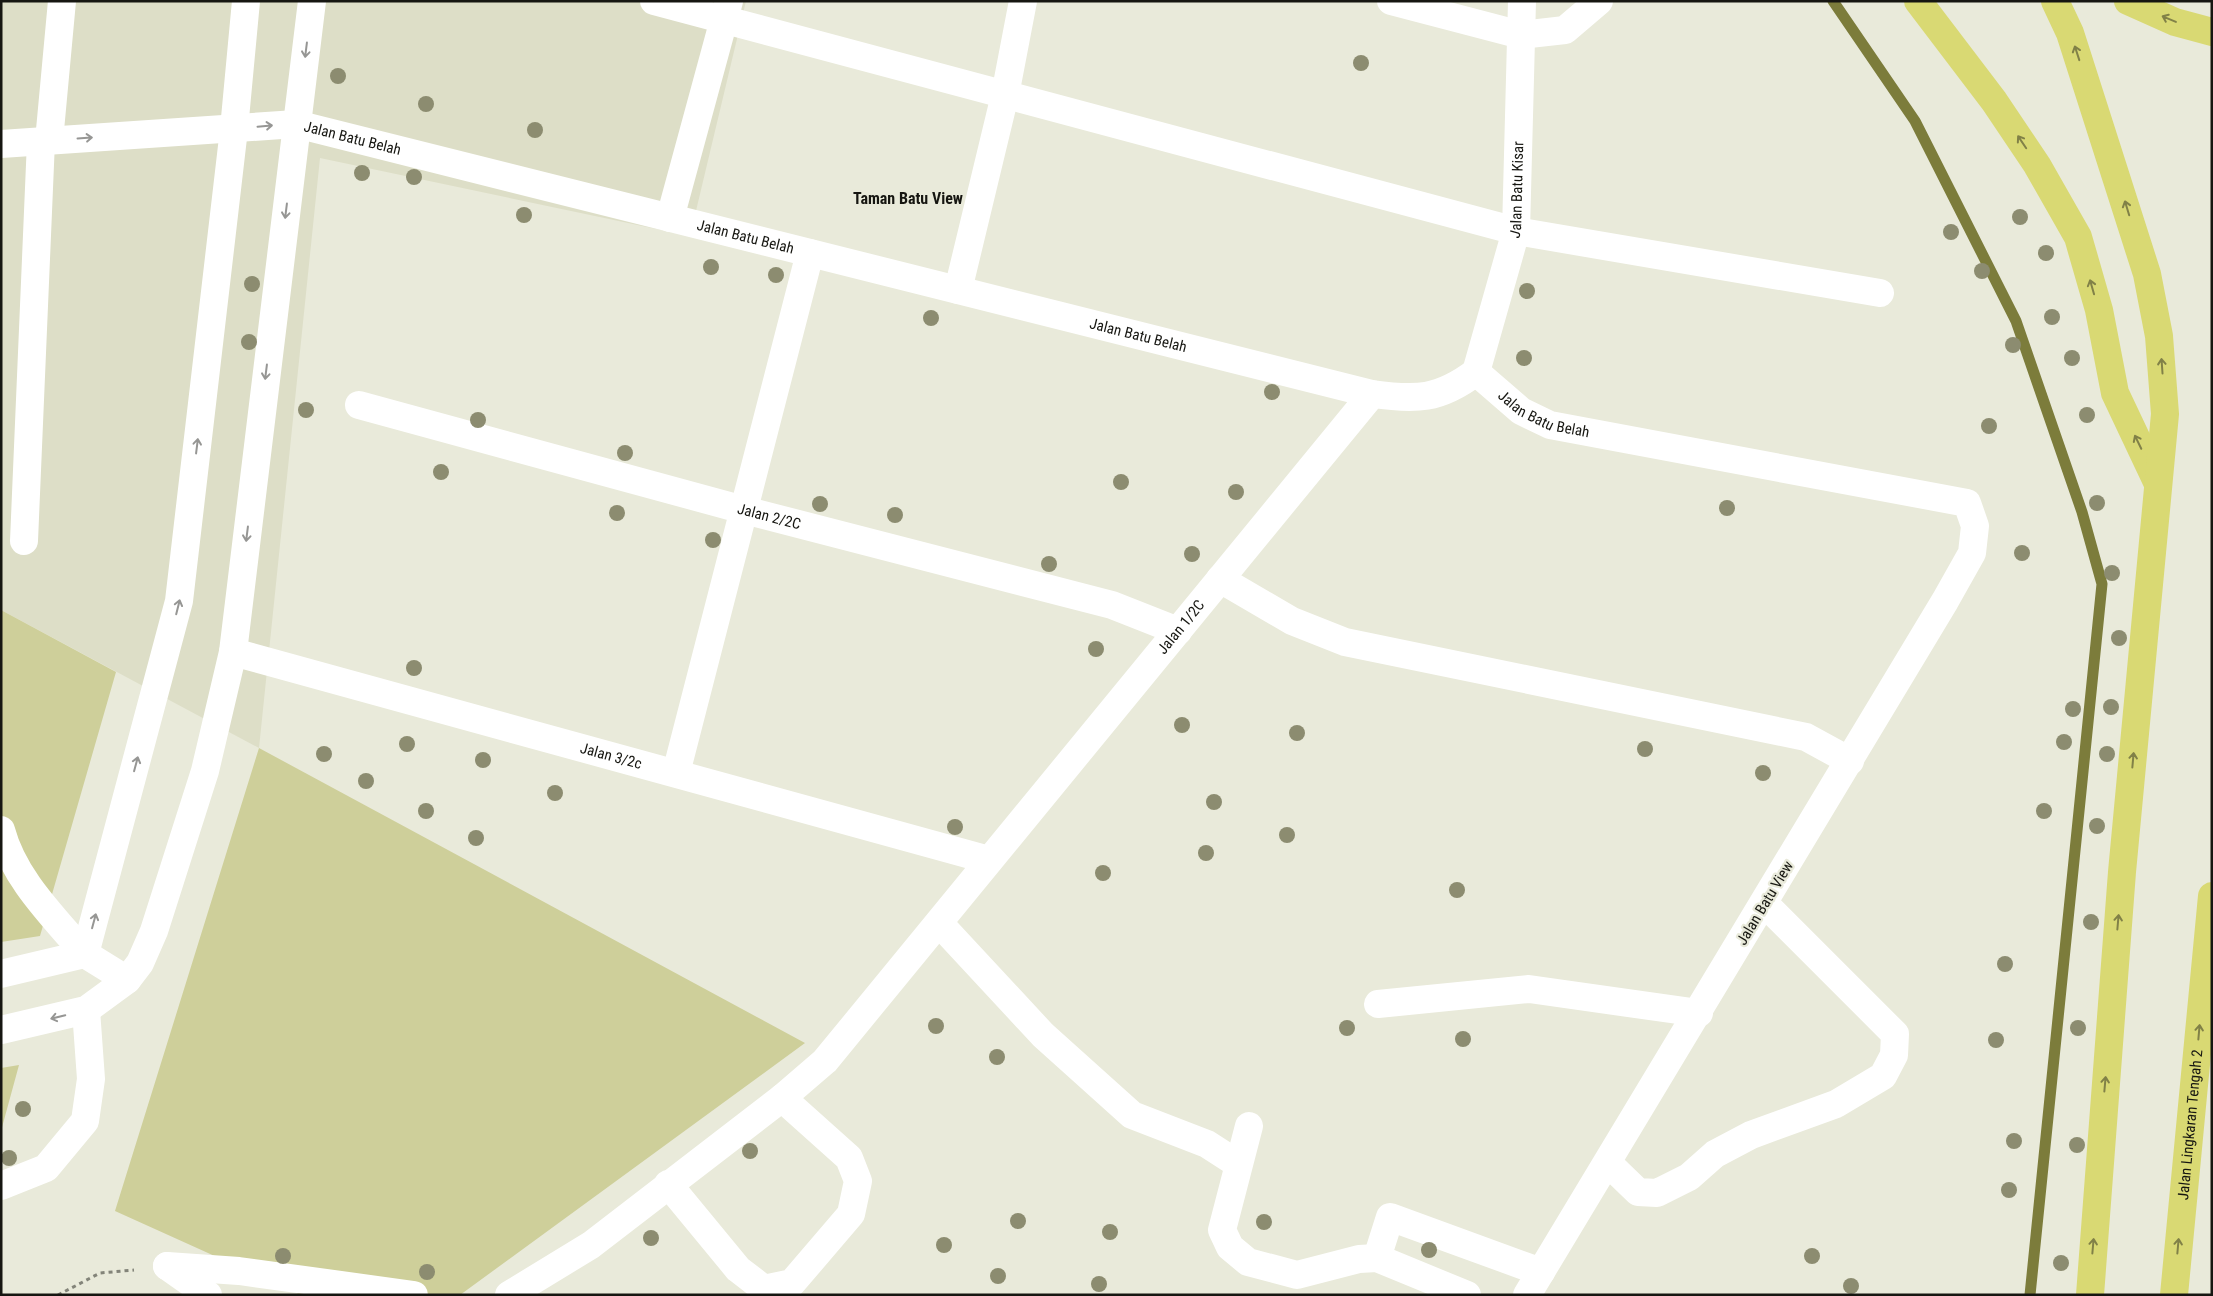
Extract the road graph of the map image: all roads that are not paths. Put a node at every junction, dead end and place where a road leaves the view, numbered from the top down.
1 (62, 1) edge
2 (246, 1) edge
3 (312, 1) edge
4 (654, 1) edge
5 (1023, 1) edge
6 (1391, 1) edge
7 (1522, 1) edge
8 (1599, 1) edge
9 (1918, 1) edge
10 (2055, 1) edge
11 (2128, 1) edge
12 (726, 11) edge
13 (2212, 32) edge
14 (1521, 35) junction
15 (1005, 95) junction
16 (296, 124) junction
17 (234, 129) junction
18 (45, 141) junction
19 (1, 144) edge
20 (670, 218) junction
21 (1516, 231) junction
22 (810, 253) junction
23 (958, 290) junction
24 (1880, 293) dead end
25 (1476, 372) junction
26 (1372, 394) junction
27 (358, 405) dead end
28 (2159, 486) junction
29 (1967, 503) joint
30 (744, 510) junction
31 (24, 541) dead end
32 (1220, 579) junction
33 (1178, 630) junction
34 (233, 652) junction
35 (1850, 761) junction
36 (676, 773) junction
37 (1, 830) edge
38 (989, 860) junction
39 (2212, 896) edge
40 (1765, 904) junction
41 (939, 923) junction
42 (85, 954) junction
43 (1, 974) edge
44 (127, 980) junction
45 (1378, 1004) dead end
46 (86, 1010) junction
47 (1699, 1013) junction
48 (1, 1030) edge
49 (782, 1098) junction
50 (1249, 1126) dead end
51 (1608, 1163) junction
52 (1238, 1164) junction
53 (668, 1184) junction
54 (1, 1186) edge
55 (1377, 1258) junction
56 (1541, 1272) junction
57 (208, 1295) edge
58 (414, 1295) edge
59 (509, 1295) edge
60 (1467, 1295) edge
61 (1527, 1295) edge
62 (2090, 1295) edge
63 (2174, 1295) edge

1 - 18 street
2 - 17 street
3 -> 16 street
4 - 12 street
5 - 15 street
6 - 14 street
7 - 14 street, Jalan Batu Kisar
8 - 14 street
28 -> 9 highway
28 -> 10 highway
13 -> 11 highway
12 - 15 street
12 - 20 street
14 - 21 street, Jalan Batu Kisar
15 - 21 street
15 - 23 street
17 -> 16 street, Jalan Batu Belah
16 - 20 street, Jalan Batu Belah
16 -> 34 street
18 -> 17 street, Jalan Batu Belah
42 -> 17 street
18 - 19 street, Jalan Batu Belah
18 - 31 street
20 - 22 street, Jalan Batu Belah
21 - 24 street
21 - 25 street, Jalan Batu Kisar
22 - 23 street, Jalan Batu Belah
22 - 30 street
23 - 26 street, Jalan Batu Belah
25 - 26 street, Jalan Batu Belah
25 - 29 street, Jalan Batu Belah
26 - 32 street, Jalan 1/2C
27 - 30 street, Jalan 2/2C
62 -> 28 highway
29 - 35 street, Jalan Batu View
30 - 33 street, Jalan 2/2C
30 - 36 street
32 - 33 street, Jalan 1/2C
32 - 35 street
33 - 38 street, Jalan 1/2C
34 - 36 street, Jalan 3/2c
34 - 44 street
35 - 40 street, Jalan Batu View
36 - 38 street, Jalan 3/2c
37 - 42 street
38 - 41 street, Jalan 1/2C
63 -> 39 highway, Jalan Lingkaran Tengah 2
40 - 47 street, Jalan Batu View
40 - 51 street
41 - 49 street, Jalan 1/2C
41 - 52 street
42 - 43 street
42 - 44 street
44 - 46 street
45 - 47 street
46 -> 48 street
46 - 54 street
47 - 51 street, Jalan Batu View
49 - 53 street
49 - 53 street
50 - 52 street
51 - 56 street, Jalan Batu View
52 - 55 street
53 - 59 street
55 - 56 street
55 - 60 street
56 - 61 street, Jalan Batu View
57 - 58 street

